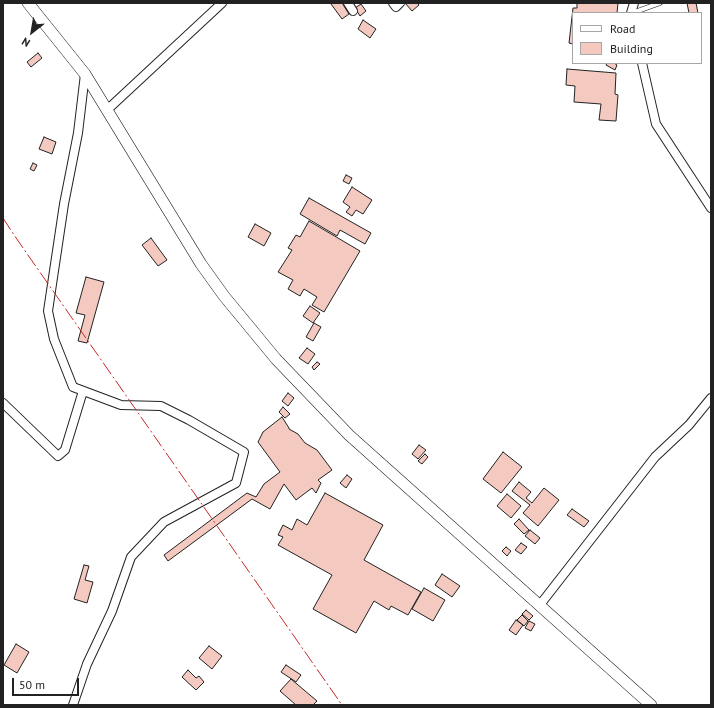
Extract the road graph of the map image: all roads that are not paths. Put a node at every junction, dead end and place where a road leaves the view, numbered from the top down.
1 (28, 3) edge
2 (222, 3) edge
3 (348, 3) edge
4 (393, 3) edge
5 (400, 3) edge
6 (660, 3) edge
7 (353, 11) dead end
8 (635, 12) edge
9 (642, 64) edge
10 (85, 74) junction
11 (107, 110) junction
12 (711, 208) edge
13 (83, 391) junction
14 (711, 398) edge
15 (3, 403) edge
16 (539, 606) junction
17 (73, 705) edge
18 (650, 705) edge

1 - 10 main road
2 - 11 street
3 - 7 street
4 - 5 street
6 - 8 lane
9 - 12 street
10 - 11 main road
10 - 13 street
11 - 16 main road
13 - 15 street
13 - 17 street
14 - 16 street
16 - 18 main road

